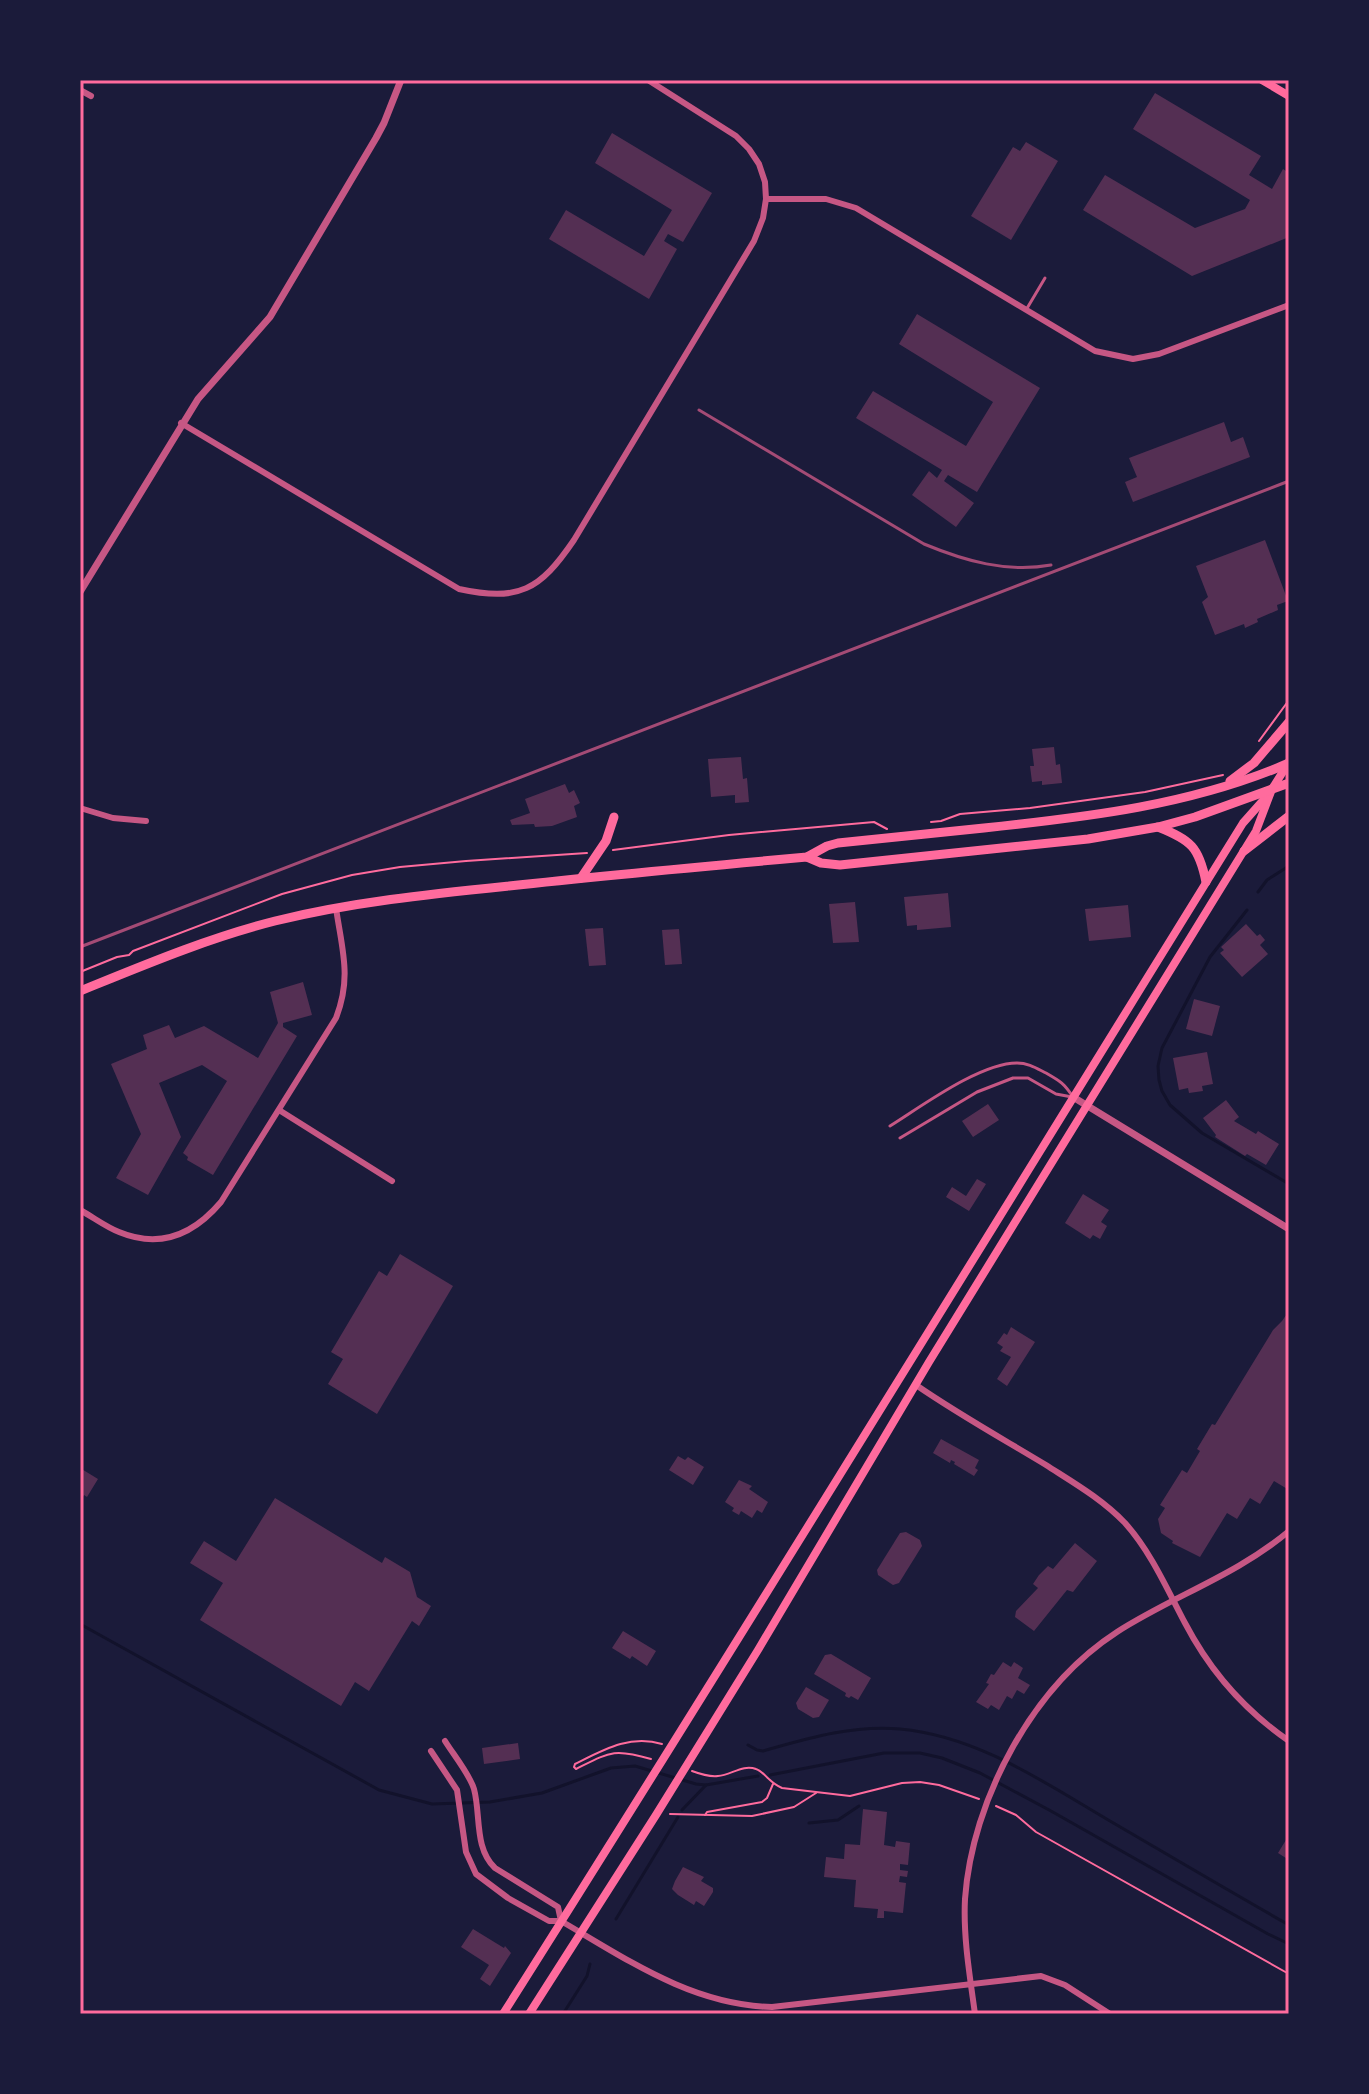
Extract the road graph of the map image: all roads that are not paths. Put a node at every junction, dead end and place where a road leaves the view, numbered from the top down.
1 (401, 80) edge
2 (648, 80) edge
3 (1262, 80) edge
4 (80, 90) edge
5 (91, 96) dead end
6 (1289, 96) edge
7 (766, 199) junction
8 (1045, 278) dead end
9 (1289, 305) edge
10 (1026, 310) junction
11 (181, 423) junction
12 (80, 592) edge
13 (1289, 722) edge
14 (1289, 762) edge
15 (1289, 783) edge
16 (1272, 789) junction
17 (1210, 791) junction
18 (80, 808) edge
19 (1289, 816) edge
20 (614, 817) dead end
21 (146, 821) dead end
22 (1158, 827) junction
23 (1244, 851) junction
24 (807, 857) junction
25 (581, 878) junction
26 (1206, 882) junction
27 (336, 908) junction
28 (80, 991) edge
29 (1073, 1097) junction
30 (1087, 1106) junction
31 (279, 1110) junction
32 (890, 1126) dead end
33 (900, 1138) dead end
34 (392, 1181) dead end
35 (80, 1210) edge
36 (1289, 1229) edge
37 (900, 1376) junction
38 (916, 1385) junction
39 (1289, 1531) edge
40 (1173, 1601) junction
41 (445, 1741) dead end
42 (1289, 1741) edge
43 (431, 1751) dead end
44 (561, 1921) junction
45 (580, 1932) junction
46 (971, 1984) junction
47 (503, 2014) edge
48 (529, 2014) edge
49 (975, 2014) edge
50 (1110, 2014) edge

1 - 11 street
2 - 7 street
3 - 6 main road
4 - 5 street
7 - 10 street
7 - 11 street
8 - 10 lane
9 - 10 street
11 - 12 street
13 - 17 highway
14 - 16 main road
14 - 17 highway
15 - 16 highway
16 - 22 highway
16 - 23 main road
16 - 26 main road
17 - 24 highway
18 - 21 street
19 - 23 highway
20 - 25 highway
22 - 24 highway
22 - 26 highway
23 - 30 main road
24 - 25 highway
25 - 27 highway
26 - 29 main road
27 - 28 highway
27 - 31 street
29 - 30 street
29 - 32 lane
29 - 33 lane
29 - 37 main road
30 - 36 street
30 - 38 main road
31 - 34 street
31 - 35 street
37 - 38 main road
37 - 44 main road
38 - 40 street
38 - 45 main road
39 - 40 street
40 - 42 street
40 - 46 street
41 - 44 street
43 - 44 street
44 - 45 street
44 - 47 main road
45 - 46 street
45 - 48 main road
46 - 49 street
46 - 50 street

